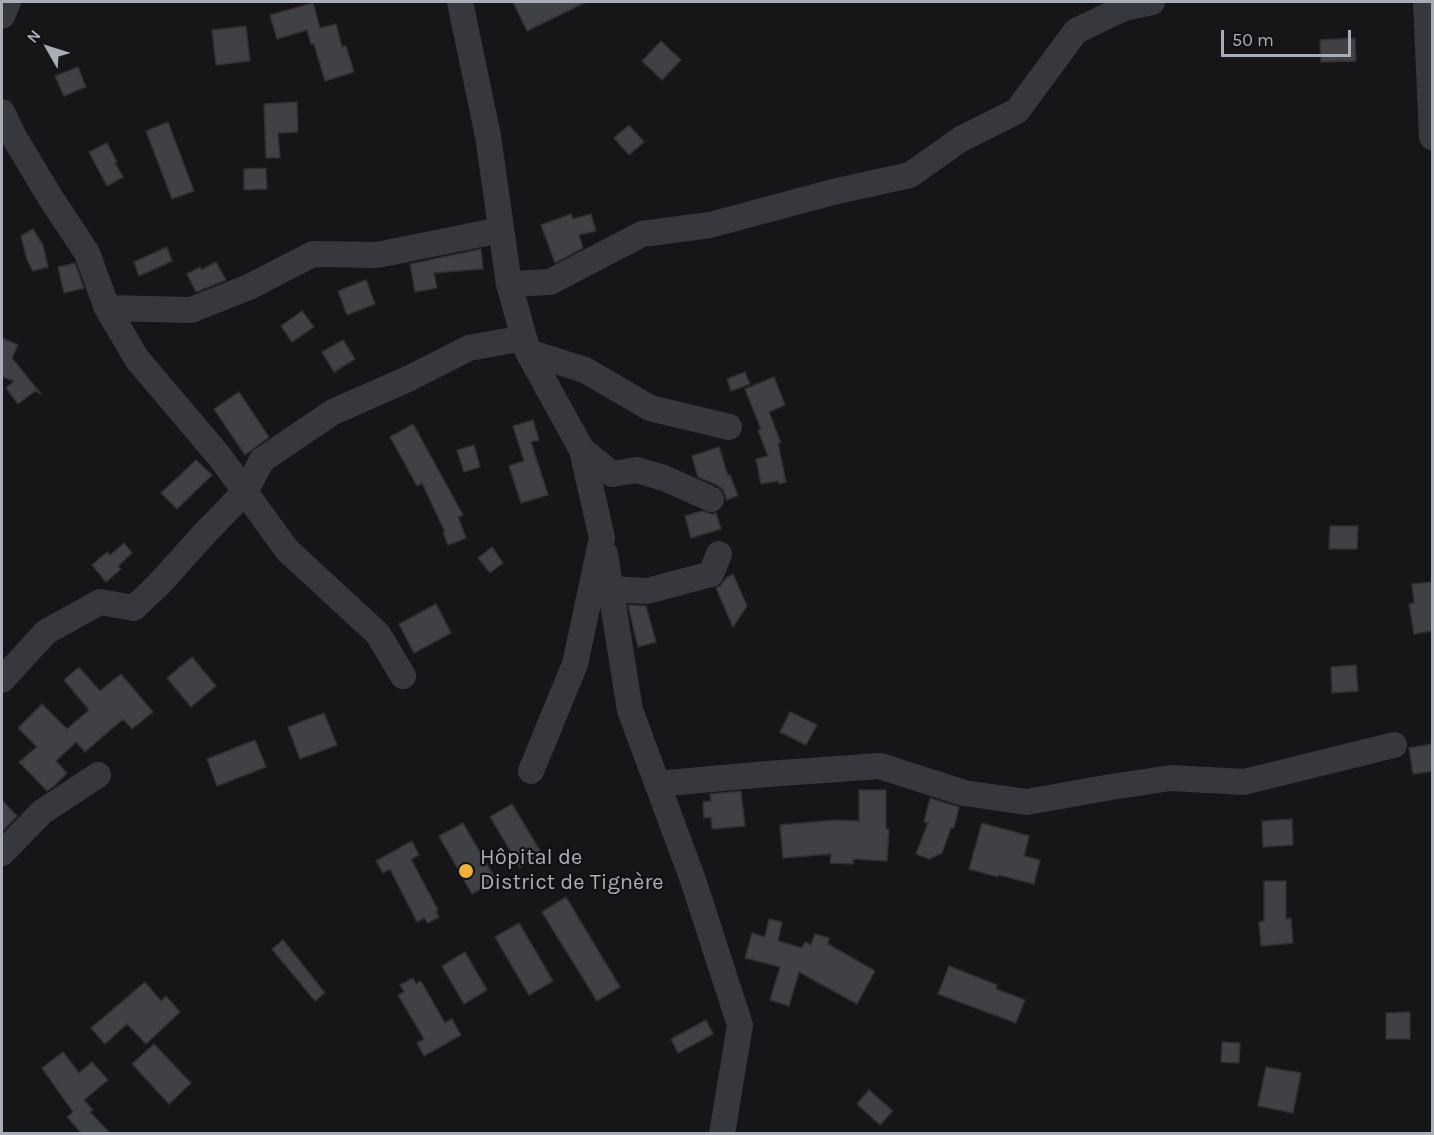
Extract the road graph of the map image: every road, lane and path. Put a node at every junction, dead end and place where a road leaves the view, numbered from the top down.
1 (8, 2) edge
2 (460, 2) edge
3 (1152, 2) edge
4 (1426, 2) edge
5 (2, 16) edge
6 (2, 112) edge
7 (1432, 137) edge
8 (501, 230) junction
9 (509, 284) junction
10 (107, 308) junction
11 (526, 345) junction
12 (729, 427) dead end
13 (582, 450) junction
14 (246, 492) junction
15 (711, 499) dead end
16 (602, 538) junction
17 (718, 554) dead end
18 (610, 589) junction
19 (403, 676) dead end
20 (2, 680) edge
21 (1394, 745) dead end
22 (531, 771) dead end
23 (98, 775) dead end
24 (657, 784) junction
25 (2, 853) edge
26 (722, 1134) edge

1 - 5 street
2 - 8 street
3 - 9 street
4 - 7 street
6 - 10 street
8 - 9 street
8 - 10 street
9 - 11 street
10 - 14 street
11 - 12 street
11 - 13 street
11 - 14 street
13 - 15 street
13 - 16 street
14 - 19 street
14 - 20 street
16 - 18 street
16 - 22 street
17 - 18 street
18 - 24 street
21 - 24 street
23 - 25 street
24 - 26 street

